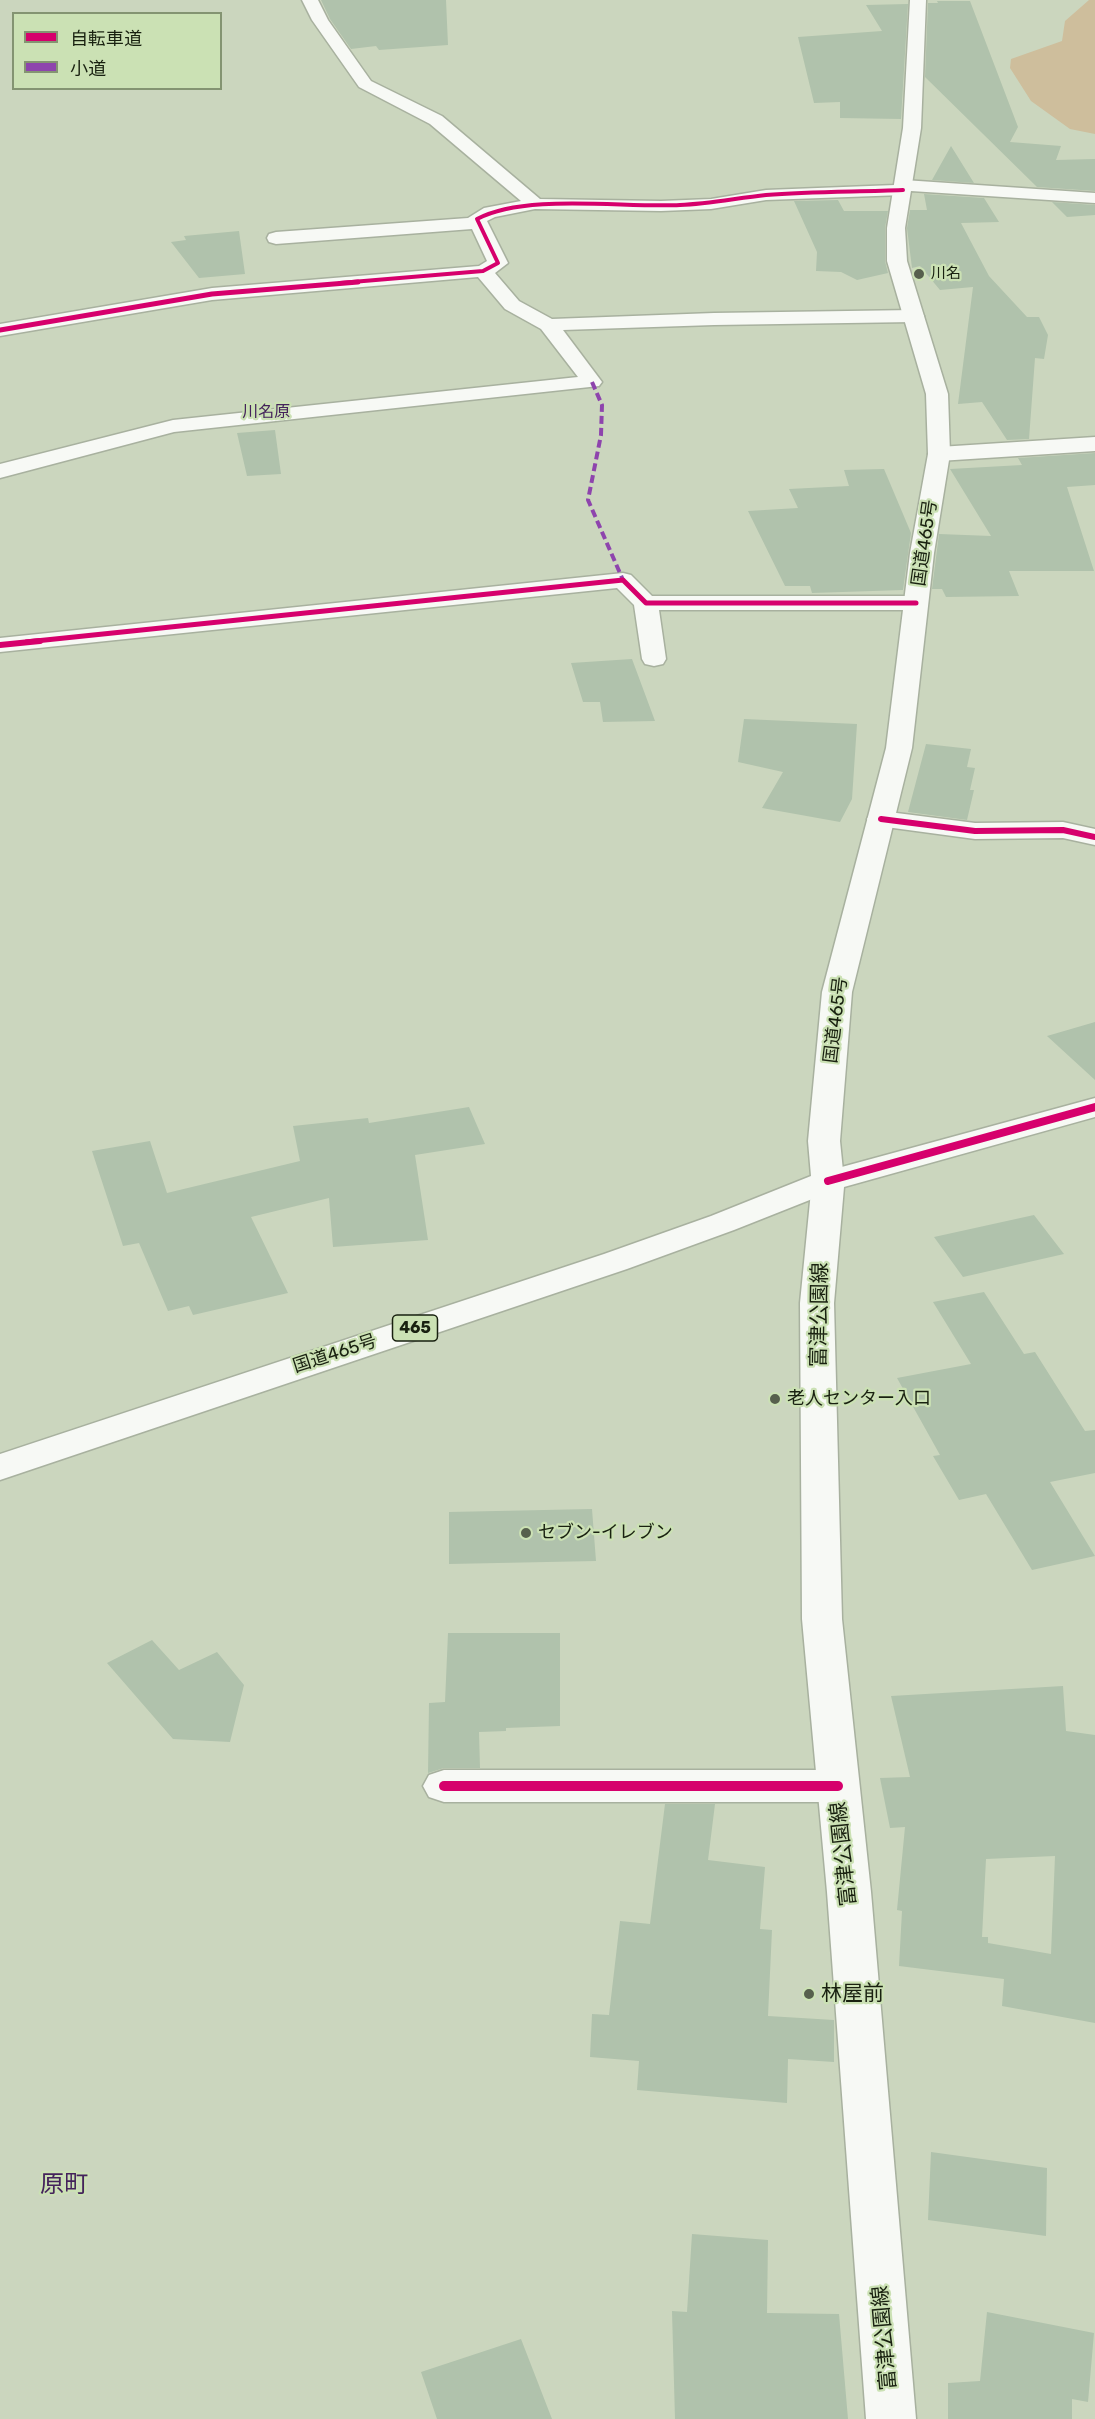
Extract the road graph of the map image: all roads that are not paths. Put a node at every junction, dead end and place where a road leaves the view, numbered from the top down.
1 (310, 0) edge
2 (918, 0) edge
3 (904, 187) junction
4 (1095, 198) edge
5 (535, 204) junction
6 (479, 223) junction
7 (276, 238) dead end
8 (483, 271) junction
9 (914, 316) junction
10 (548, 326) junction
11 (0, 330) edge
12 (1095, 444) edge
13 (939, 454) junction
14 (0, 471) edge
15 (646, 603) junction
16 (916, 603) junction
17 (0, 645) edge
18 (654, 659) dead end
19 (881, 819) junction
20 (1095, 837) edge
21 (1095, 1107) edge
22 (828, 1181) junction
23 (0, 1467) edge
24 (444, 1786) dead end
25 (838, 1786) junction
26 (891, 2419) edge

1 - 5 main road
2 - 3 main road, 国道465号
3 - 4 main road
3 - 5 main road
3 - 9 main road, 国道465号
5 - 6 main road
6 - 7 main road
6 - 8 main road
8 - 10 main road
8 - 11 main road
9 - 10 main road
9 - 13 main road, 国道465号
10 - 14 main road
12 - 13 main road
13 - 16 main road, 国道465号
15 - 16 main road
15 - 17 main road
15 - 18 main road
16 - 19 main road, 国道465号
19 - 20 main road
19 - 22 main road, 国道465号
21 - 22 main road
22 - 23 main road, 国道465号 / 465
22 - 25 main road, 富津公園線
24 - 25 main road
25 - 26 main road, 富津公園線

